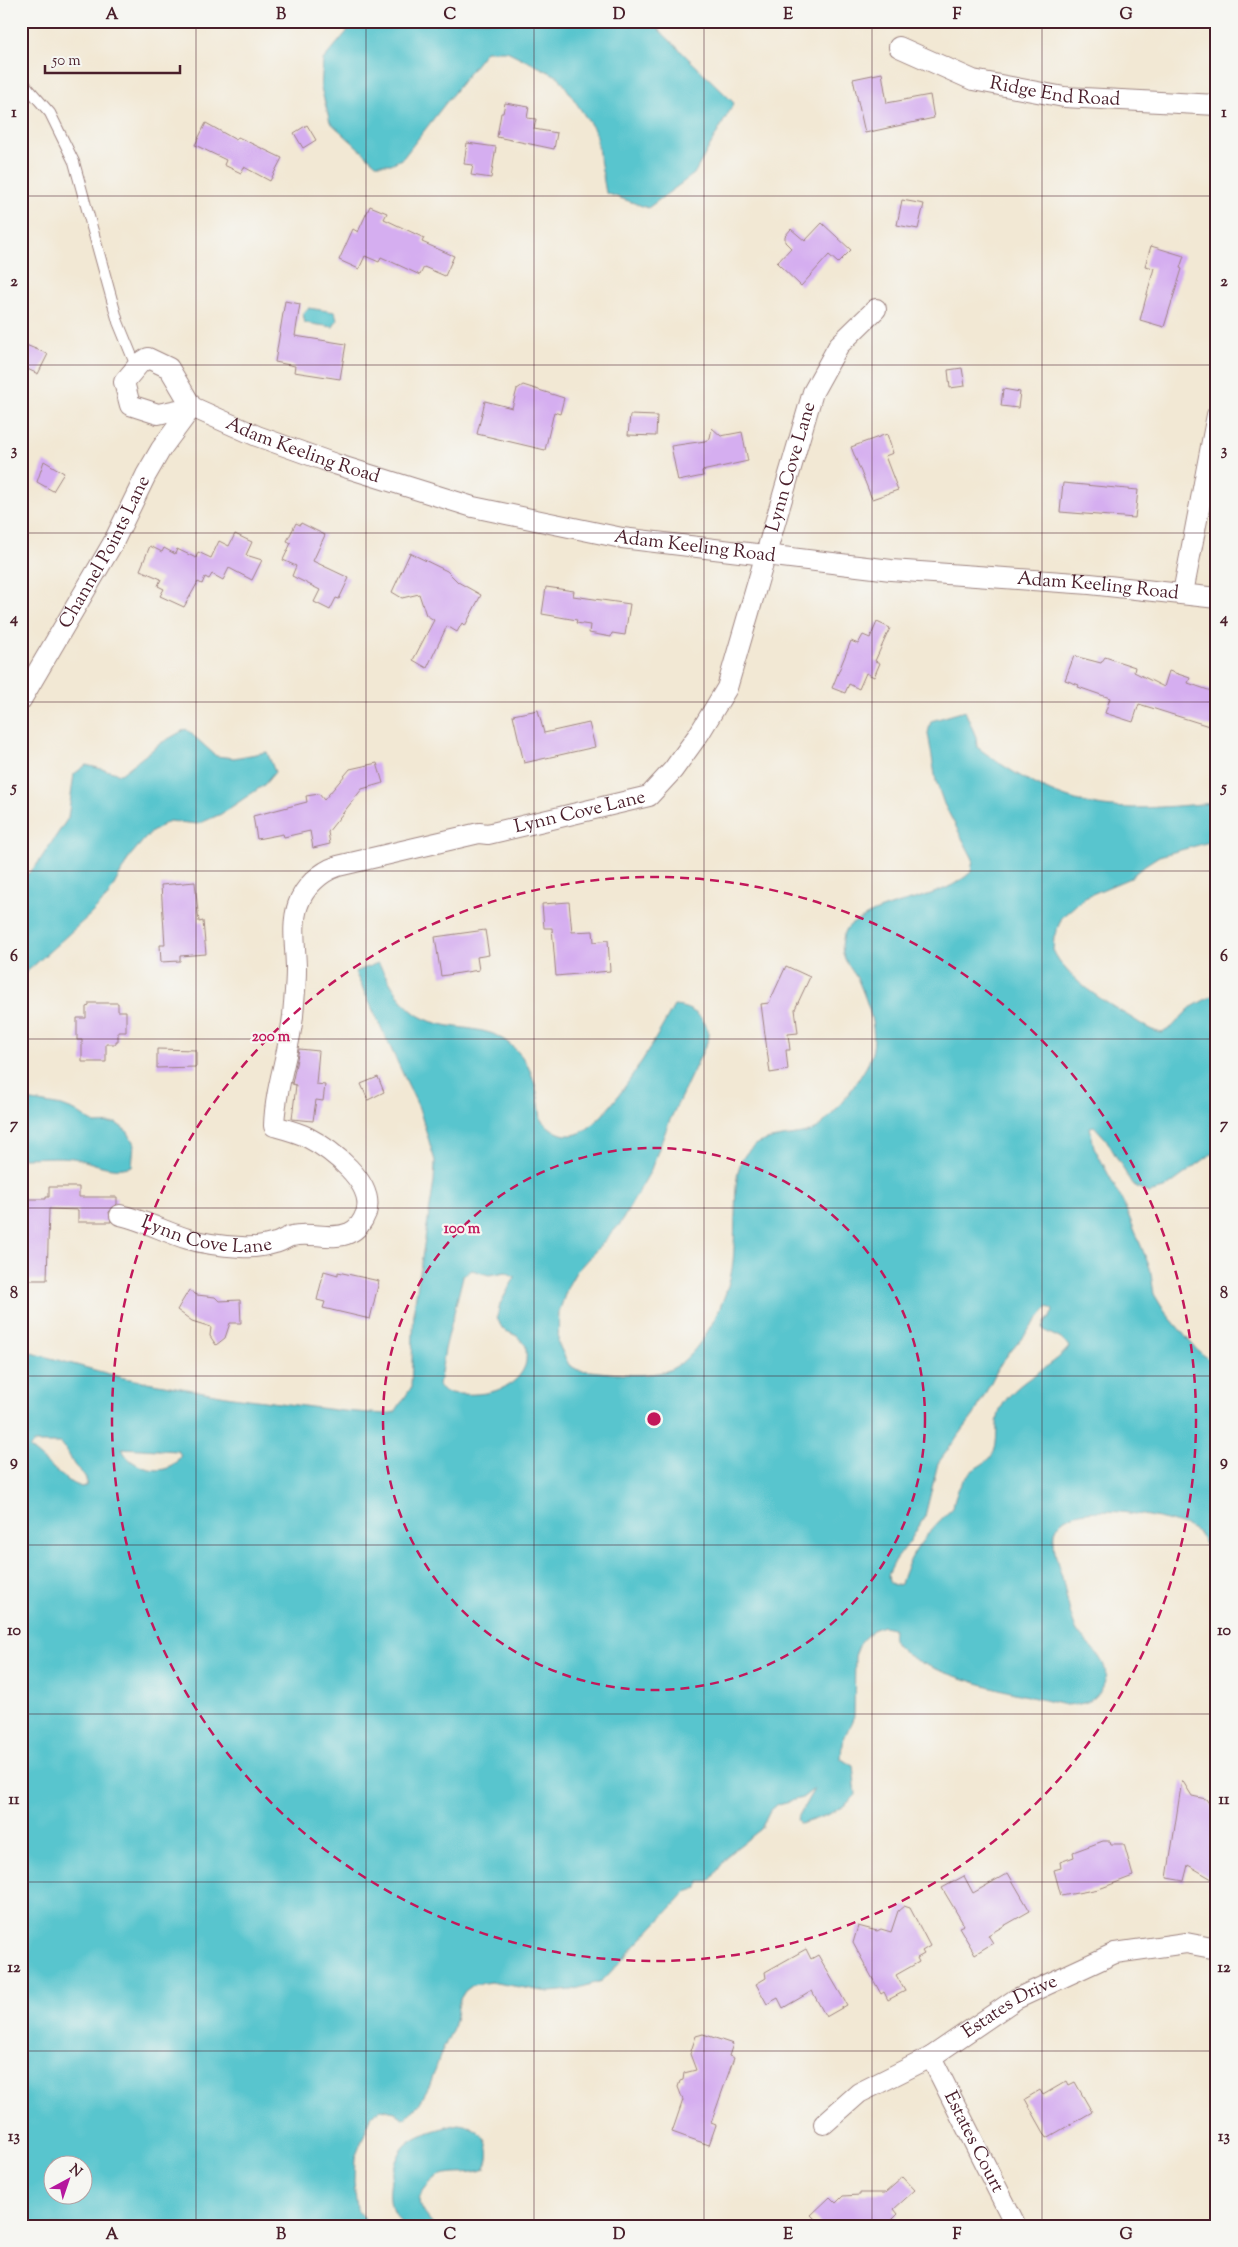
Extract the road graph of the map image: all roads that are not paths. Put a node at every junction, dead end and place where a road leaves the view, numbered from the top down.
1 (900, 47) dead end
2 (21, 80) edge
3 (1217, 105) edge
4 (876, 309) dead end
5 (136, 366) junction
6 (192, 407) junction
7 (1217, 415) edge
8 (766, 557) junction
9 (1183, 593) junction
10 (1217, 598) edge
11 (21, 700) edge
12 (120, 1215) dead end
13 (1217, 1948) edge
14 (931, 2057) junction
15 (824, 2124) dead end
16 (1016, 2226) edge

1 - 3 street, Ridge End Road
2 - 5 lane
4 - 8 street, Lynn Cove Lane
5 - 6 street
5 - 6 street
6 - 8 street, Adam Keeling Road
6 - 11 street, Channel Points Lane
7 - 9 street
8 - 9 street, Adam Keeling Road
8 - 12 street, Lynn Cove Lane
9 - 10 street, Adam Keeling Road
13 - 14 street, Estates Drive
14 - 15 street, Estates Drive
14 - 16 street, Estates Court

